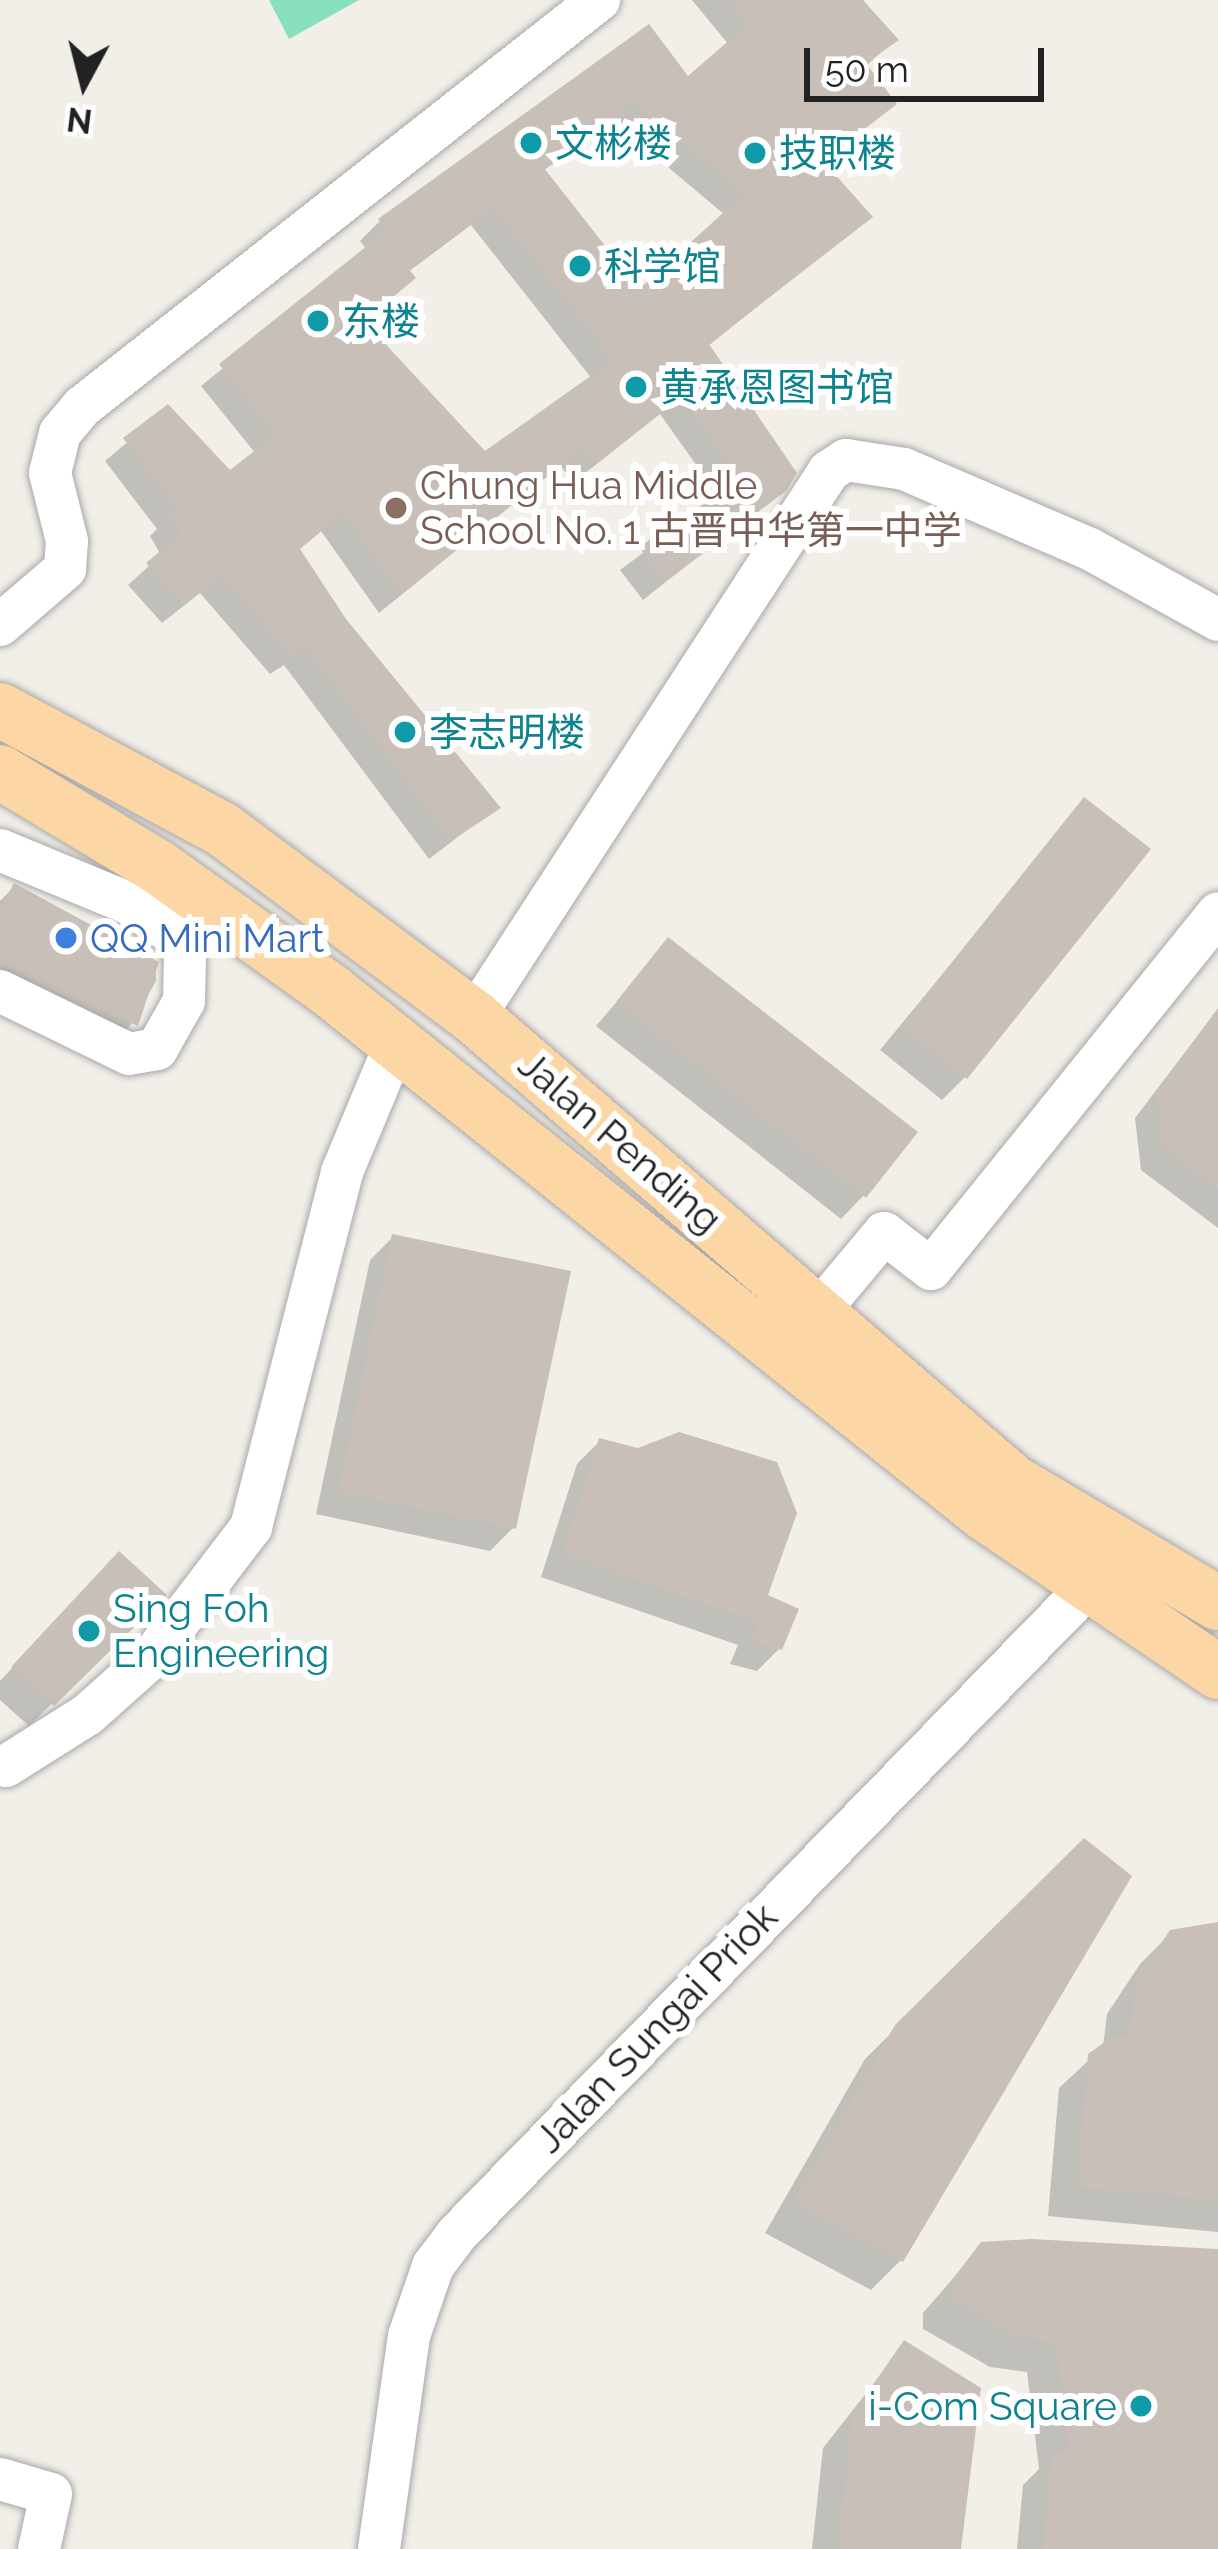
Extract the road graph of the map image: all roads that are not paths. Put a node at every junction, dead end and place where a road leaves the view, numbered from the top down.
1 (598, 0) edge
2 (1218, 620) edge
3 (0, 625) edge
4 (0, 710) edge
5 (0, 772) edge
6 (0, 850) edge
7 (166, 901) junction
8 (1218, 913) edge
9 (0, 991) edge
10 (474, 1017) junction
11 (396, 1043) junction
12 (818, 1312) junction
13 (1086, 1588) junction
14 (1210, 1594) edge
15 (1218, 1672) edge
16 (2, 1765) edge
17 (0, 2479) edge
18 (39, 2549) edge
19 (379, 2549) edge

1 - 3 street
2 - 10 street
4 - 10 main road, Jalan Pending
5 - 7 main road, Jalan Pending
6 - 7 street
7 - 9 street
7 - 11 main road, Jalan Pending
8 - 12 street
10 - 12 main road, Jalan Pending
11 - 13 main road, Jalan Pending
11 - 16 street
12 - 14 main road, Jalan Pending
13 - 15 main road, Jalan Pending
13 - 19 street, Jalan Sungai Priok
17 - 18 street

